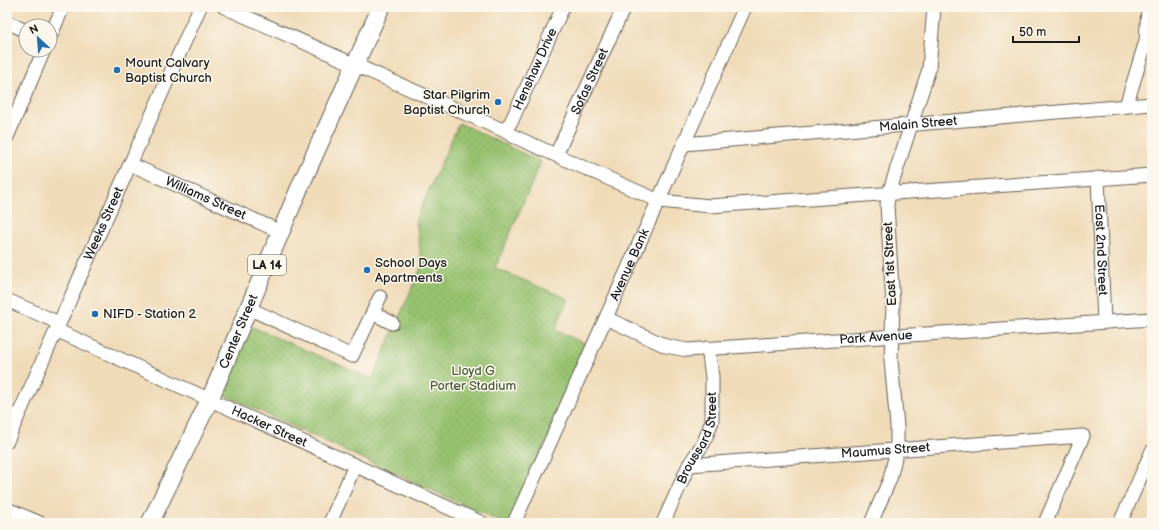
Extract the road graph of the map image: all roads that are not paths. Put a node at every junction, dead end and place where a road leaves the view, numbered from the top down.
1 (63, 7) edge
2 (200, 7) edge
3 (224, 7) edge
4 (381, 7) edge
5 (563, 7) edge
6 (624, 7) edge
7 (745, 7) edge
8 (934, 7) edge
9 (1148, 7) edge
10 (58, 19) edge
11 (7, 22) edge
12 (18, 27) edge
13 (41, 58) edge
14 (354, 66) junction
15 (1152, 104) edge
16 (1126, 106) junction
17 (912, 125) junction
18 (505, 131) junction
19 (7, 137) edge
20 (684, 144) junction
21 (556, 155) junction
22 (130, 164) junction
23 (1152, 175) edge
24 (1098, 178) junction
25 (888, 193) junction
26 (659, 202) junction
27 (281, 232) junction
28 (380, 297) dead end
29 (7, 300) edge
30 (248, 308) junction
31 (373, 313) junction
32 (606, 318) junction
33 (1152, 319) edge
34 (1104, 322) junction
35 (392, 323) dead end
36 (57, 327) junction
37 (892, 336) junction
38 (708, 348) junction
39 (210, 399) junction
40 (7, 441) edge
41 (896, 449) junction
42 (1152, 451) edge
43 (689, 465) junction
44 (355, 466) junction
45 (7, 509) edge
46 (40, 523) edge
47 (150, 523) edge
48 (330, 523) edge
49 (482, 523) edge
50 (514, 523) edge
51 (663, 523) edge
52 (871, 523) edge
53 (1045, 523) edge
54 (1120, 523) edge

1 - 10 street
2 - 22 street, Weeks Street
3 - 14 street
4 - 14 main road, Center Street / LA 14
5 - 18 street, Henshaw Drive
6 - 21 street, Sofas Street
7 - 20 street, Avenue Bank
8 - 17 street, East 1st Street
9 - 16 street
11 - 12 street
13 - 19 street
14 - 18 street
14 - 27 main road, Center Street / LA 14
15 - 16 street, Malain Street
16 - 17 street, Malain Street
17 - 20 street, Malain Street
17 - 25 street, East 1st Street
18 - 21 street
20 - 26 street, Avenue Bank
21 - 26 street
22 - 27 street, Williams Street
22 - 36 street, Weeks Street
23 - 24 street
24 - 25 street
24 - 34 street, East 2nd Street
25 - 26 street
25 - 37 street, East 1st Street
26 - 32 street, Avenue Bank
27 - 30 main road, Center Street / LA 14
28 - 31 street
29 - 36 street, Hacker Street
30 - 31 street
30 - 39 main road, Center Street / LA 14
31 - 35 street
32 - 38 street, Park Avenue
32 - 50 street, Avenue Bank
33 - 34 street, Park Avenue
34 - 37 street, Park Avenue
36 - 39 street, Hacker Street
36 - 40 street, Weeks Street
37 - 38 street, Park Avenue
37 - 41 street, East 1st Street
38 - 43 street, Broussard Street
39 - 44 street, Hacker Street
39 - 47 main road, Center Street / LA 14
41 - 43 street, Maumus Street
41 - 52 street, East 1st Street
41 - 53 street, Maumus Street
42 - 54 street
43 - 51 street, Broussard Street
44 - 48 street
44 - 49 street, Hacker Street
45 - 46 street

